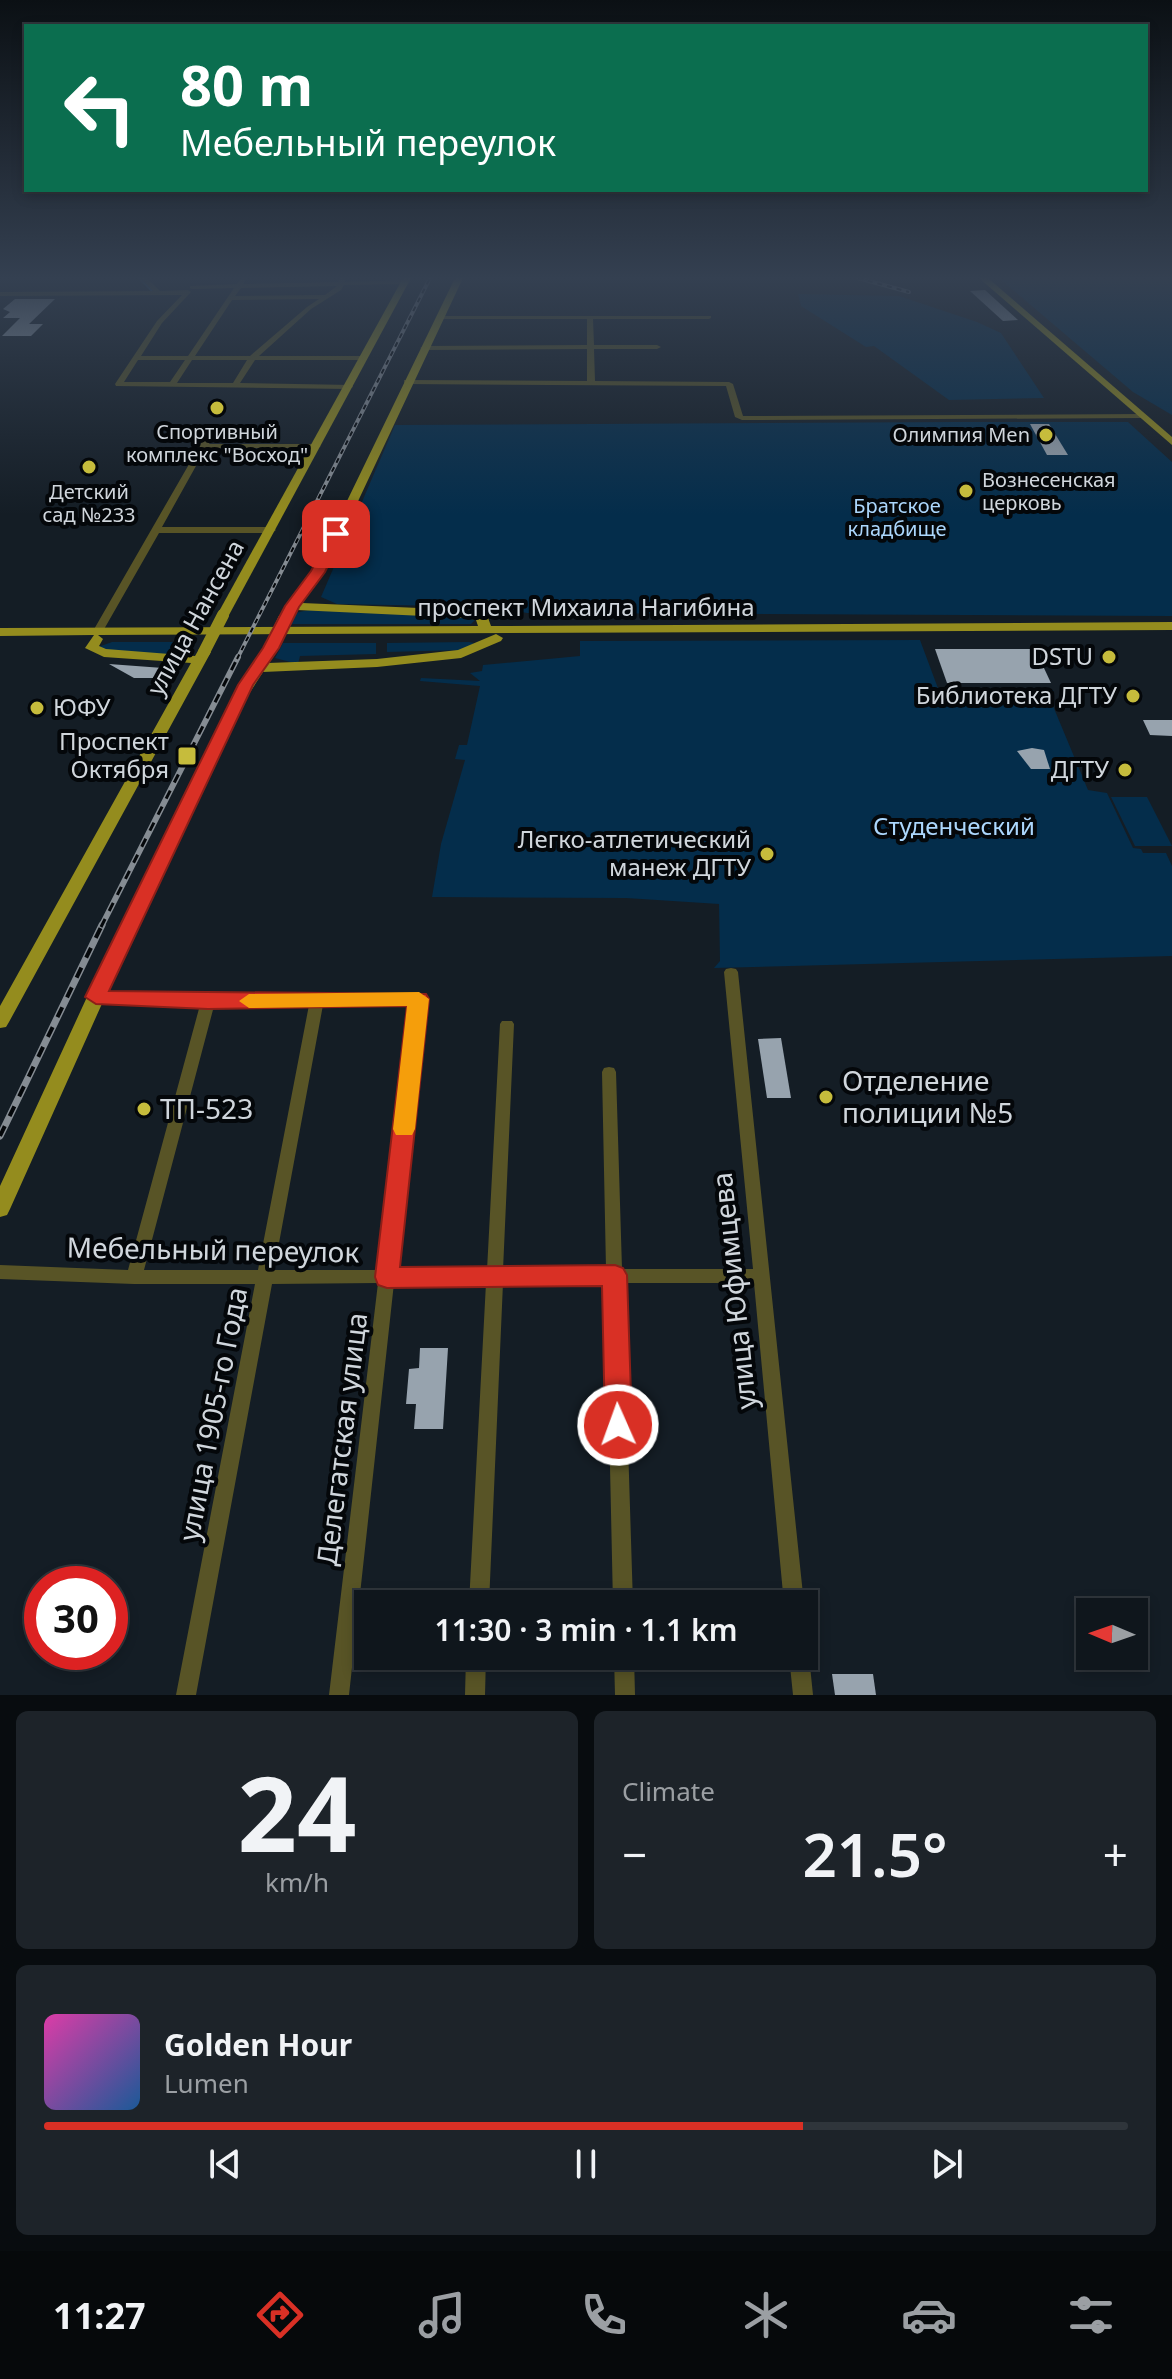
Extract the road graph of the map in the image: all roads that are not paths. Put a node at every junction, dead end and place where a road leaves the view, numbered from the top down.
1 (247, 357) edge
2 (253, 357) edge
3 (264, 357) edge
4 (419, 357) edge
5 (590, 357) edge
6 (1075, 357) edge
7 (137, 358) joint
8 (191, 358) junction
9 (364, 358) joint
10 (407, 382) junction
11 (591, 382) junction
12 (172, 385) junction
13 (235, 386) junction
14 (349, 387) junction
15 (1143, 416) junction
16 (214, 428) dead end
17 (1172, 442) edge
18 (203, 446) junction
19 (317, 446) junction
20 (156, 530) junction
21 (272, 530) junction
22 (288, 612) junction
23 (1172, 626) edge
24 (0, 632) edge
25 (1172, 634) edge
26 (97, 635) junction
27 (484, 638) junction
28 (0, 639) edge
29 (202, 656) junction
30 (264, 657) junction
31 (285, 667) junction
32 (246, 685) junction
33 (731, 972) dead end
34 (96, 997) junction
35 (317, 1000) junction
36 (208, 1001) junction
37 (0, 1022) edge
38 (507, 1024) dead end
39 (609, 1072) dead end
40 (0, 1209) edge
41 (0, 1272) edge
42 (615, 1275) junction
43 (761, 1276) junction
44 (134, 1277) junction
45 (265, 1277) junction
46 (387, 1277) junction
47 (495, 1277) junction
48 (480, 1590) edge
49 (623, 1590) edge
50 (793, 1590) edge
51 (476, 1670) edge
52 (624, 1670) edge
53 (800, 1670) edge
54 (186, 1695) edge
55 (339, 1695) edge
56 (475, 1695) edge
57 (625, 1695) edge
58 (803, 1695) edge

1 - 8 street
2 - 13 street
3 - 9 street
4 - 10 main road
5 - 11 street
6 - 15 main road
7 - 8 street
7 - 12 street
8 - 12 street
9 - 14 main road, улица Нансена
10 - 11 street
10 - 22 main road
11 - 15 street
12 - 13 street
13 - 14 street
14 - 19 main road, улица Нансена
15 - 17 main road
16 - 18 street
18 - 19 street
18 - 20 street
19 - 21 main road, улица Нансена
20 - 21 street
20 - 26 street
21 - 29 main road, улица Нансена, bridge
22 - 27 main road
22 - 30 main road, bridge
23 - 27 main road, проспект Михаила Нагибина
24 - 26 main road, проспект Михаила Нагибина
25 - 27 main road, проспект Михаила Нагибина
26 - 27 main road, проспект Михаила Нагибина
26 - 28 main road, проспект Михаила Нагибина
26 - 29 main road
27 - 31 main road
29 - 37 main road, улица Нансена
30 - 31 main road
30 - 32 main road
31 - 32 main road
32 - 34 main road
33 - 43 street, улица Юфимцева
34 - 36 street
34 - 40 main road
35 - 36 street
35 - 45 street, улица 1905-го Года
35 - 46 street, Делегатская улица
36 - 44 street
38 - 47 street
39 - 42 street
41 - 44 street, Мебельный переулок
42 - 43 street, Мебельный переулок
42 - 47 street, Мебельный переулок
42 - 49 street
43 - 50 street, улица Юфимцева
44 - 45 street, Мебельный переулок
45 - 46 street, Мебельный переулок
45 - 54 street, улица 1905-го Года
46 - 47 street, Мебельный переулок
46 - 55 street, Делегатская улица
47 - 48 street
51 - 56 street
52 - 57 street
53 - 58 street

